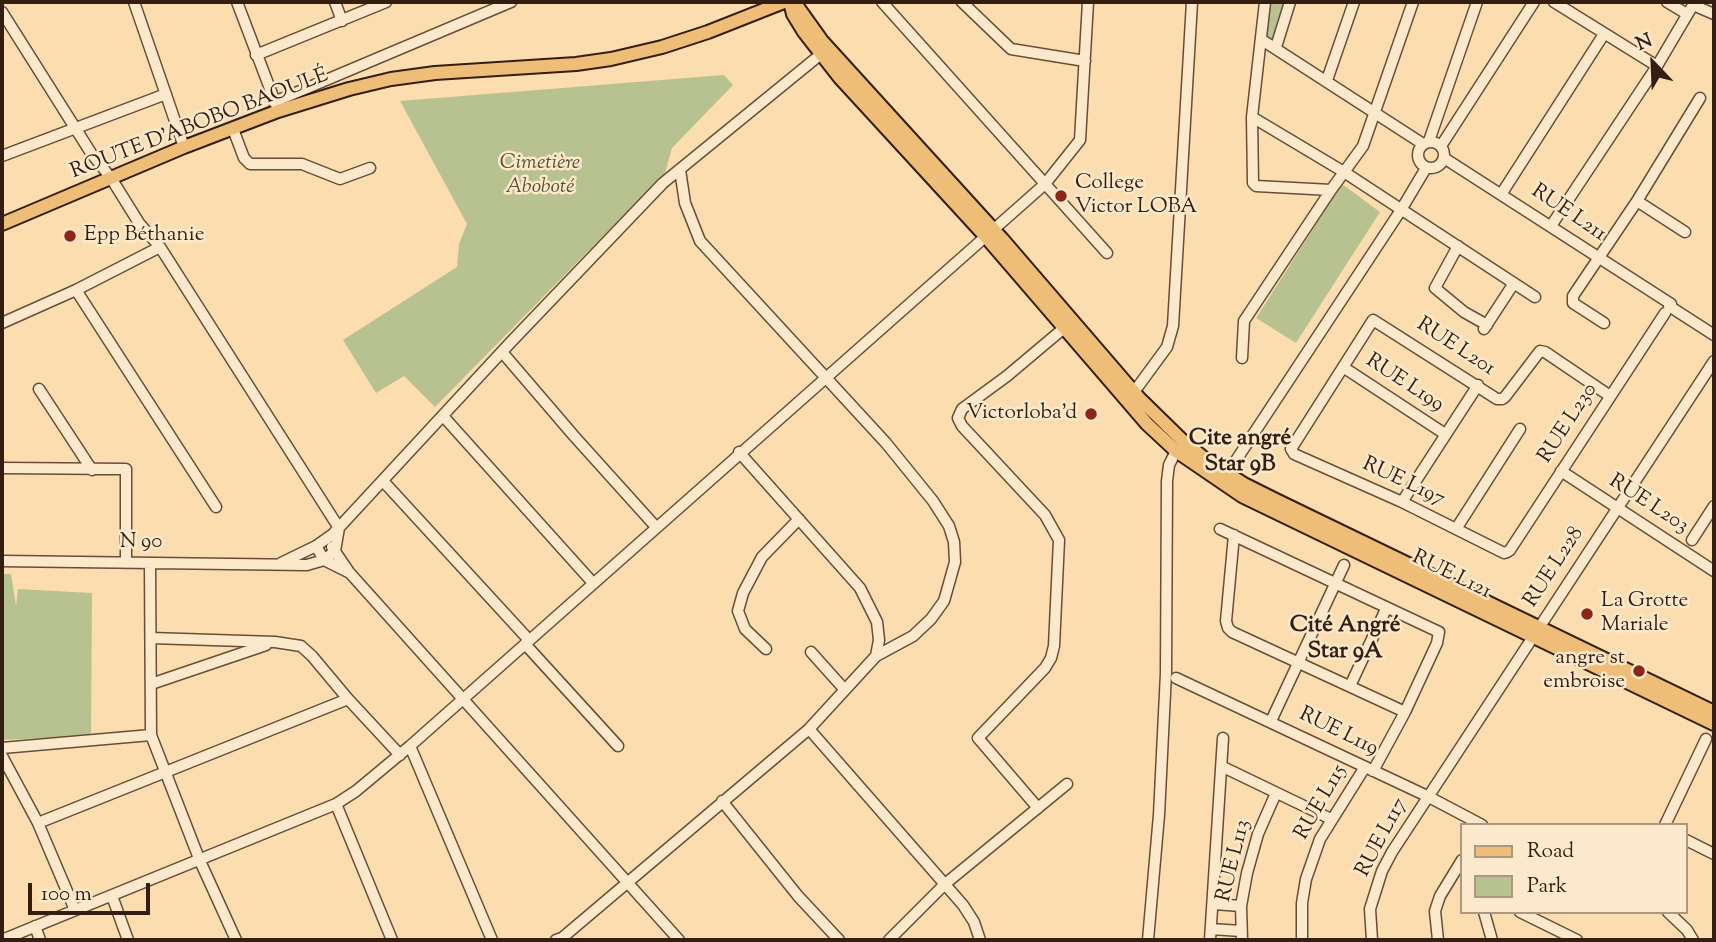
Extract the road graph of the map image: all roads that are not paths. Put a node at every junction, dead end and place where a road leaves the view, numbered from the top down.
1 (134, 2) edge
2 (237, 2) edge
3 (335, 2) edge
4 (386, 2) edge
5 (511, 2) edge
6 (784, 2) edge
7 (791, 2) edge
8 (882, 2) edge
9 (962, 2) edge
10 (1088, 2) edge
11 (1192, 2) edge
12 (1265, 2) edge
13 (1290, 2) edge
14 (1354, 2) edge
15 (1413, 2) edge
16 (1477, 2) edge
17 (1534, 2) edge
18 (1554, 2) edge
19 (1667, 2) edge
20 (760, 6) edge
21 (2, 12) edge
22 (1714, 14) edge
23 (1687, 15) junction
24 (342, 21) junction
25 (1604, 34) junction
26 (1262, 40) junction
27 (1276, 47) junction
28 (824, 51) junction
29 (256, 55) junction
30 (1084, 61) junction
31 (1657, 66) junction
32 (1327, 80) junction
33 (166, 94) junction
34 (1700, 98) dead end
35 (276, 106) junction
36 (1376, 114) junction
37 (1252, 117) junction
38 (75, 129) junction
39 (233, 129) junction
40 (1426, 143) junction
41 (1441, 146) junction
42 (184, 147) junction
43 (2, 156) edge
44 (1444, 158) junction
45 (1426, 168) junction
46 (370, 169) dead end
47 (680, 170) junction
48 (1344, 172) junction
49 (111, 178) junction
50 (1045, 184) junction
51 (1331, 190) junction
52 (1502, 193) junction
53 (1637, 201) junction
54 (1401, 210) junction
55 (2, 224) edge
56 (1551, 226) junction
57 (1685, 232) dead end
58 (989, 233) junction
59 (1458, 246) junction
60 (160, 247) junction
61 (1107, 253) dead end
62 (1598, 257) junction
63 (1514, 284) junction
64 (76, 290) junction
65 (1535, 297) dead end
66 (1668, 307) junction
67 (2, 323) edge
68 (1604, 323) dead end
69 (1064, 328) junction
70 (1714, 335) edge
71 (502, 352) junction
72 (1242, 358) dead end
73 (1714, 361) edge
74 (1343, 367) junction
75 (826, 377) junction
76 (1478, 385) junction
77 (39, 389) dead end
78 (1134, 392) junction
79 (1610, 396) junction
80 (443, 416) junction
81 (1520, 429) dead end
82 (1445, 434) junction
83 (1177, 451) junction
84 (739, 452) junction
85 (2, 468) edge
86 (92, 470) junction
87 (1561, 471) junction
88 (1227, 474) junction
89 (383, 481) junction
90 (1402, 502) junction
91 (1714, 506) edge
92 (216, 507) dead end
93 (1618, 507) junction
94 (799, 519) junction
95 (656, 527) junction
96 (339, 528) junction
97 (1220, 529) dead end
98 (1455, 529) junction
99 (1234, 535) junction
100 (1692, 540) dead end
101 (321, 544) junction
102 (335, 551) junction
103 (1504, 552) joint
104 (324, 560) junction
105 (2, 561) edge
106 (126, 563) junction
107 (150, 563) junction
108 (281, 563) junction
109 (1344, 565) dead end
110 (1714, 571) edge
111 (349, 572) junction
112 (593, 583) junction
113 (1335, 584) junction
114 (1386, 608) junction
115 (1536, 633) junction
116 (151, 638) junction
117 (275, 642) junction
118 (526, 642) junction
119 (766, 649) dead end
120 (811, 652) dead end
121 (876, 656) junction
122 (1298, 662) junction
123 (1176, 678) dead end
124 (151, 684) junction
125 (1350, 686) junction
126 (845, 690) junction
127 (348, 699) junction
128 (462, 699) junction
129 (1405, 712) junction
130 (1714, 712) edge
131 (1271, 721) junction
132 (1714, 724) edge
133 (809, 729) junction
134 (151, 735) junction
135 (1223, 738) dead end
136 (1706, 738) dead end
137 (410, 746) junction
138 (618, 746) dead end
139 (2, 748) edge
140 (400, 755) junction
141 (2, 756) edge
142 (1223, 767) junction
143 (1369, 769) junction
144 (164, 773) junction
145 (1067, 784) dead end
146 (1276, 793) junction
147 (1427, 796) junction
148 (722, 801) junction
149 (336, 804) junction
150 (1038, 808) junction
151 (1331, 819) junction
152 (38, 823) junction
153 (1478, 823) edge
154 (1666, 823) edge
155 (1688, 841) edge
156 (1714, 855) edge
157 (200, 860) junction
158 (1460, 863) edge
159 (1452, 876) junction
160 (1460, 881) edge
161 (628, 883) junction
162 (945, 884) junction
163 (112, 896) junction
164 (1214, 904) junction
165 (1241, 906) junction
166 (75, 910) junction
167 (1485, 914) edge
168 (1524, 914) edge
169 (1670, 914) edge
170 (35, 926) junction
171 (1212, 929) junction
172 (1241, 936) edge
173 (561, 939) edge
174 (2, 940) edge
175 (40, 940) edge
176 (128, 940) edge
177 (236, 940) edge
178 (392, 940) edge
179 (492, 940) edge
180 (679, 940) edge
181 (839, 940) edge
182 (889, 940) edge
183 (980, 940) edge
184 (1148, 940) edge
185 (1210, 940) edge
186 (1302, 940) edge
187 (1372, 940) edge
188 (1438, 940) edge
189 (1492, 940) edge
190 (1577, 940) edge
191 (1693, 940) edge

1 - 33 street
2 - 29 street
3 - 24 street
4 - 24 street
5 - 35 street
6 - 20 main road, ROUTE D'ABOBO BAOULÉ
7 - 28 main road
8 - 50 street
9 - 30 street
10 - 30 street
11 - 78 street
12 - 26 street
13 - 27 street
14 - 32 street
15 - 36 street
16 - 40 street
17 - 41 street
18 - 25 street
19 - 23 street
20 - 35 main road, ROUTE D'ABOBO BAOULÉ
21 - 38 street
22 - 23 street
23 - 31 street
24 - 29 street
25 - 31 street
25 - 52 street
26 - 27 street
26 - 37 street
27 - 32 street
28 - 47 street, N 90
28 - 58 main road
29 - 35 street
30 - 50 street
31 - 56 street
32 - 36 street
33 - 38 street
33 - 42 street
34 - 53 street
35 - 39 main road, ROUTE D'ABOBO BAOULÉ
36 - 40 street
36 - 48 street
37 - 48 street
37 - 51 street
38 - 43 street
38 - 49 street
39 - 42 main road, ROUTE D'ABOBO BAOULÉ
39 - 46 street
40 - 41 street
40 - 45 street
41 - 44 street
42 - 49 main road, ROUTE D'ABOBO BAOULÉ
44 - 45 street
44 - 52 street, RUE L211
45 - 54 street
47 - 71 street, N 90
47 - 75 street
48 - 51 street
48 - 54 street
49 - 55 main road, ROUTE D'ABOBO BAOULÉ
49 - 60 street
50 - 58 street
50 - 61 street
51 - 72 street
52 - 56 street, RUE L211
53 - 57 street
53 - 62 street
54 - 59 street
54 - 88 street
56 - 62 street, RUE L211
58 - 69 main road, RUE L121
58 - 75 street
58 - 78 main road
59 - 63 street
59 - 63 street
60 - 64 street
60 - 96 street
62 - 66 street, RUE L211
62 - 68 street
63 - 65 street
64 - 67 street
64 - 92 street
66 - 70 street, RUE L211
66 - 79 street, RUE L230
69 - 83 main road, RUE L121
69 - 150 street
71 - 80 street, N 90
71 - 95 street
73 - 93 street, RUE L228
74 - 76 street, RUE L201
74 - 82 street, RUE L199
74 - 90 street, RUE L197
75 - 84 street
75 - 121 street
76 - 79 street, RUE L201
76 - 82 street
77 - 86 street
78 - 88 main road
79 - 87 street, RUE L230
80 - 89 street, N 90
80 - 112 street
81 - 98 street
82 - 90 street
83 - 115 main road, RUE L121
83 - 184 street
84 - 94 street
84 - 95 street
85 - 86 street
86 - 106 street
87 - 93 street, RUE L203
87 - 103 street, RUE L230
88 - 115 main road
89 - 96 street, N 90
89 - 118 street
90 - 98 street, RUE L197
91 - 100 street
93 - 110 street, RUE L203
93 - 115 street, RUE L228
94 - 119 street
94 - 121 street
95 - 112 street
96 - 101 street, N 90
96 - 102 street
97 - 99 street
98 - 103 street, RUE L197
99 - 113 street
99 - 122 street
101 - 102 street
101 - 104 street
101 - 108 street, N 90
102 - 104 street
102 - 111 street
104 - 108 street, N 90
104 - 111 street
105 - 106 street, N 90
106 - 107 street, N 90
107 - 108 street, N 90
107 - 116 street
109 - 113 street
111 - 128 street
112 - 118 street
113 - 114 street
113 - 122 street
114 - 125 street
114 - 129 street, RUE L115
115 - 130 main road
115 - 132 main road, RUE L121
115 - 147 street, RUE L228
116 - 117 street
116 - 124 street
117 - 124 street
117 - 127 street
118 - 128 street
118 - 138 street
120 - 126 street
121 - 126 street
122 - 125 street
122 - 131 street
123 - 131 street, RUE L119
124 - 134 street
125 - 129 street
126 - 133 street
127 - 140 street
127 - 144 street
128 - 137 street
128 - 161 street
129 - 143 street, RUE L115
131 - 143 street, RUE L119
133 - 148 street
133 - 162 street
134 - 139 street
134 - 144 street
135 - 142 street
136 - 154 street
137 - 140 street
137 - 179 street
140 - 149 street
141 - 152 street
142 - 146 street
142 - 164 street
143 - 147 street, RUE L119
143 - 151 street, RUE L115
144 - 152 street
144 - 157 street
145 - 150 street
146 - 151 street
146 - 165 street, RUE L113
147 - 153 street, RUE L119
147 - 187 street, RUE L117
148 - 161 street
148 - 181 street
149 - 157 street
149 - 178 street
150 - 162 street
151 - 186 street, RUE L115
152 - 166 street
155 - 156 street
157 - 163 street
157 - 177 street
158 - 159 street
159 - 160 street
159 - 188 street
161 - 173 street
161 - 180 street
162 - 182 street
162 - 183 street
163 - 166 street
163 - 176 street
164 - 165 street
164 - 171 street
165 - 172 street, RUE L113
166 - 170 street
167 - 189 street
168 - 190 street
169 - 191 street
170 - 174 street
170 - 175 street
171 - 172 street
171 - 185 street

